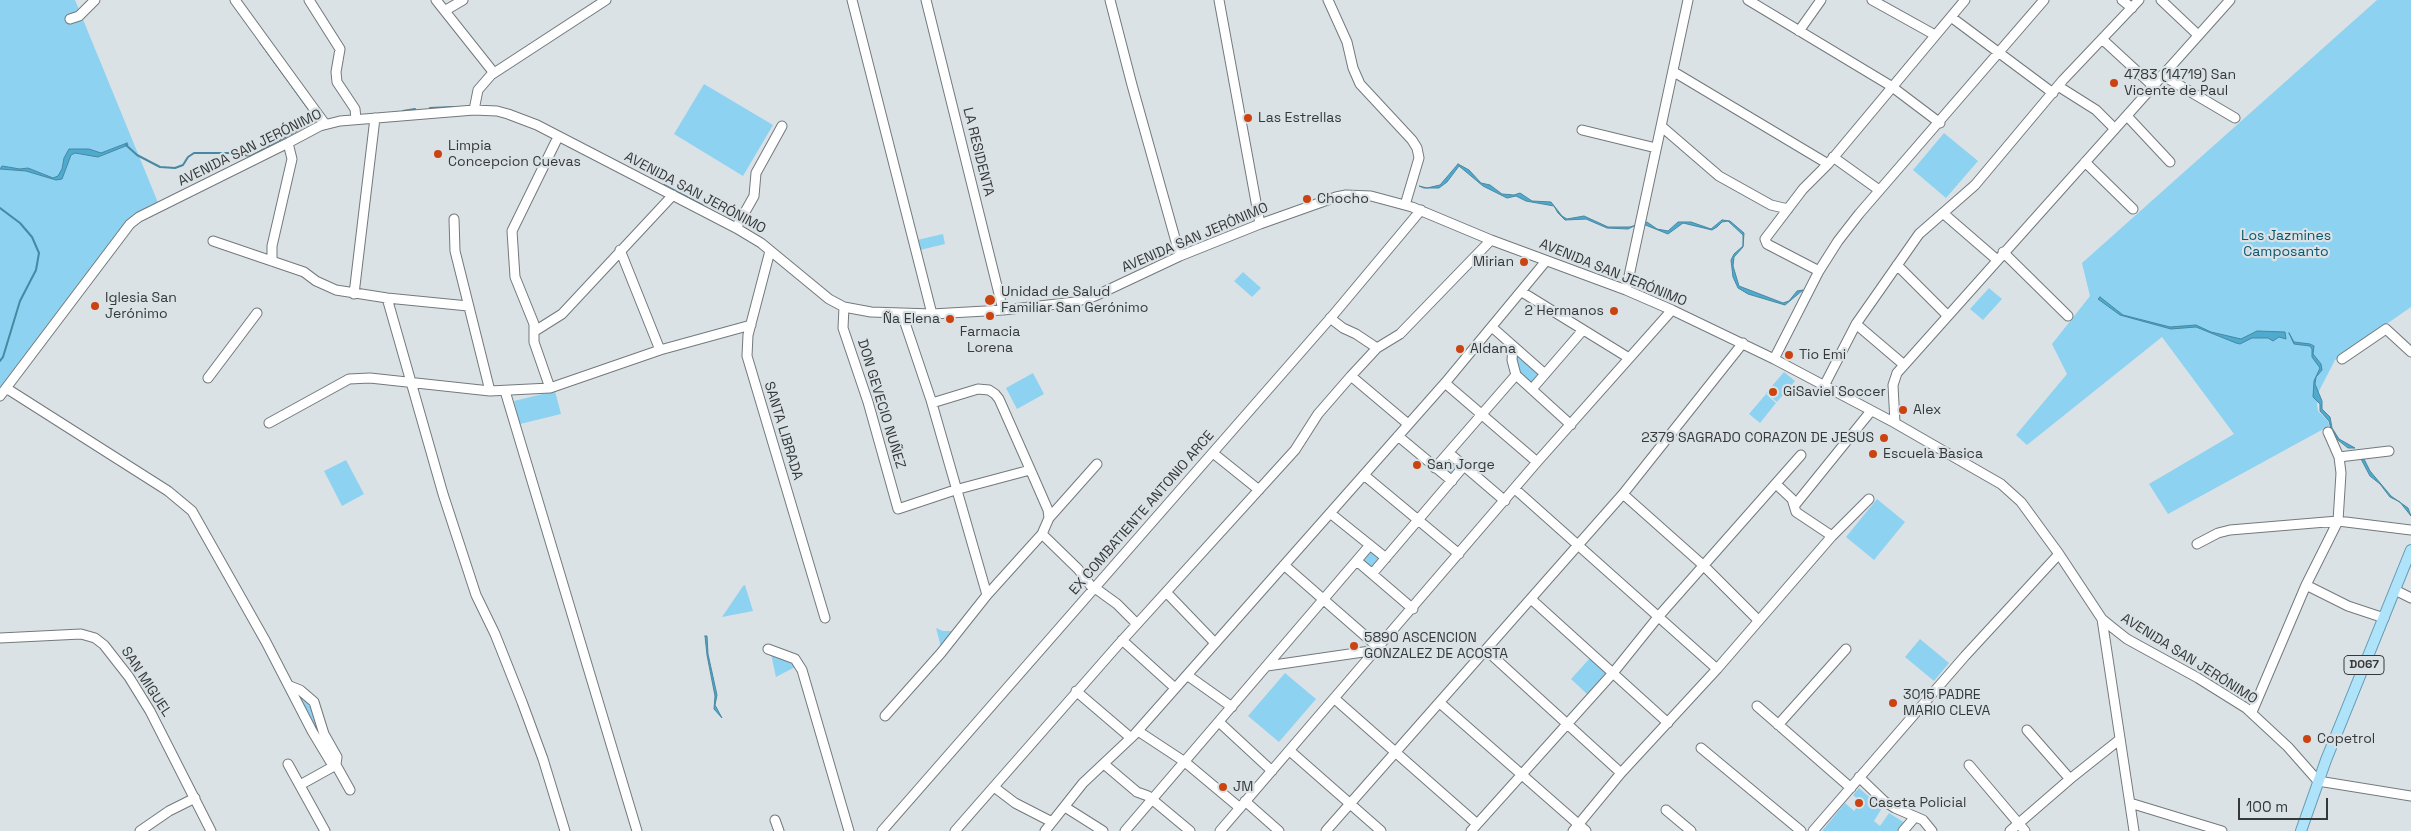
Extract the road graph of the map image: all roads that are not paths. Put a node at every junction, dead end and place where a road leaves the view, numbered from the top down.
1 (95, 0) edge
2 (235, 0) edge
3 (309, 0) edge
4 (436, 0) edge
5 (463, 0) edge
6 (606, 0) edge
7 (852, 0) edge
8 (926, 0) edge
9 (1110, 0) edge
10 (1219, 0) edge
11 (1328, 0) edge
12 (1688, 0) edge
13 (1748, 0) edge
14 (1821, 0) edge
15 (1872, 0) edge
16 (1964, 0) edge
17 (2044, 0) edge
18 (2122, 0) edge
19 (2139, 0) edge
20 (2161, 0) edge
21 (2230, 0) edge
22 (2132, 8) junction
23 (446, 10) junction
24 (1951, 17) junction
25 (70, 19) dead end
26 (1799, 31) junction
27 (1935, 35) junction
28 (2198, 35) junction
29 (2102, 40) junction
30 (2000, 52) junction
31 (1674, 72) junction
32 (494, 73) junction
33 (2162, 75) junction
34 (1891, 86) junction
35 (2153, 86) junction
36 (2055, 90) junction
37 (474, 110) junction
38 (2127, 116) junction
39 (375, 118) junction
40 (2235, 118) dead end
41 (356, 119) junction
42 (1940, 122) junction
43 (325, 124) junction
44 (782, 126) dead end
45 (1661, 126) junction
46 (2115, 129) junction
47 (1582, 130) dead end
48 (558, 136) junction
49 (288, 144) junction
50 (1656, 148) junction
51 (1831, 161) junction
52 (2085, 162) junction
53 (2170, 162) dead end
54 (1880, 190) junction
55 (673, 195) junction
56 (1405, 205) junction
57 (1788, 209) junction
58 (2133, 209) dead end
59 (1421, 210) junction
60 (1944, 214) junction
61 (454, 219) dead end
62 (1260, 224) junction
63 (736, 228) junction
64 (1491, 240) junction
65 (213, 241) dead end
66 (620, 250) junction
67 (770, 251) junction
68 (2003, 252) junction
69 (1180, 256) junction
70 (1996, 259) junction
71 (1546, 260) junction
72 (272, 261) junction
73 (1897, 265) junction
74 (1819, 271) junction
75 (1626, 290) junction
76 (1522, 292) junction
77 (354, 294) junction
78 (387, 298) junction
79 (468, 306) junction
80 (844, 307) junction
81 (1003, 310) junction
82 (1672, 310) junction
83 (257, 312) dead end
84 (902, 314) junction
85 (932, 314) junction
86 (1947, 315) junction
87 (2068, 316) dead end
88 (1330, 318) junction
89 (1856, 324) junction
90 (752, 325) junction
91 (1493, 328) junction
92 (1584, 330) junction
93 (535, 331) junction
94 (1742, 343) junction
95 (1514, 346) junction
96 (1377, 348) junction
97 (660, 350) junction
98 (2411, 352) edge
99 (1629, 358) junction
100 (1774, 359) junction
101 (2342, 359) dead end
102 (1904, 364) junction
103 (1545, 374) junction
104 (1516, 375) junction
105 (1351, 376) junction
106 (208, 378) dead end
107 (411, 382) junction
108 (1445, 383) junction
109 (1824, 386) junction
110 (6, 388) junction
111 (550, 388) junction
112 (1532, 389) junction
113 (490, 390) junction
114 (505, 391) junction
115 (0, 396) edge
116 (932, 403) junction
117 (1871, 411) junction
118 (1482, 415) junction
119 (1894, 423) junction
120 (269, 424) dead end
121 (1408, 424) junction
122 (1571, 425) junction
123 (2328, 432) dead end
124 (1398, 436) junction
125 (2389, 451) dead end
126 (1213, 453) junction
127 (1449, 453) junction
128 (1801, 455) dead end
129 (2339, 457) junction
130 (1538, 462) junction
131 (1097, 464) dead end
132 (1464, 466) junction
133 (1436, 468) junction
134 (1030, 470) junction
135 (1364, 475) junction
136 (1452, 481) junction
137 (1776, 484) junction
138 (1515, 489) junction
139 (956, 490) junction
140 (1259, 490) junction
141 (1623, 494) junction
142 (1869, 499) dead end
143 (1505, 501) junction
144 (1795, 505) junction
145 (1330, 513) junction
146 (1049, 518) junction
147 (1418, 520) junction
148 (2338, 521) junction
149 (2411, 530) edge
150 (1042, 534) junction
151 (1832, 536) junction
152 (1578, 544) junction
153 (2198, 544) dead end
154 (1370, 545) junction
155 (2411, 550) edge
156 (1459, 554) junction
157 (2059, 554) junction
158 (1386, 558) junction
159 (1357, 561) junction
160 (1284, 565) junction
161 (1704, 566) junction
162 (1372, 574) junction
163 (2306, 585) junction
164 (1094, 589) junction
165 (2395, 590) junction
166 (1166, 592) junction
167 (987, 594) junction
168 (2411, 598) edge
169 (1531, 599) junction
170 (1323, 600) junction
171 (1412, 609) junction
172 (1658, 617) junction
173 (825, 618) dead end
174 (2384, 618) junction
175 (2102, 619) junction
176 (1758, 620) junction
177 (1137, 624) junction
178 (0, 638) edge
179 (1122, 640) junction
180 (1216, 643) junction
181 (768, 649) dead end
182 (1378, 649) junction
183 (1846, 649) dead end
184 (1486, 650) junction
185 (1267, 666) junction
186 (1717, 669) junction
187 (1613, 673) junction
188 (1187, 676) junction
189 (290, 686) junction
190 (1175, 688) junction
191 (1076, 691) junction
192 (1334, 700) junction
193 (1440, 702) junction
194 (1757, 706) dead end
195 (1232, 707) junction
196 (2252, 712) junction
197 (886, 716) dead end
198 (1219, 722) junction
199 (1668, 723) junction
200 (1567, 724) junction
201 (1778, 725) junction
202 (2027, 730) dead end
203 (1138, 731) junction
204 (1131, 738) junction
205 (2119, 740) junction
206 (1701, 748) dead end
207 (1290, 751) junction
208 (1394, 752) junction
209 (1185, 762) junction
210 (288, 764) dead end
211 (1104, 764) junction
212 (336, 765) junction
213 (1969, 765) dead end
214 (1272, 771) junction
215 (1621, 773) junction
216 (1521, 776) junction
217 (1859, 777) junction
218 (2070, 778) junction
219 (2318, 781) junction
220 (300, 785) junction
221 (994, 787) junction
222 (1850, 788) junction
223 (350, 790) dead end
224 (2411, 796) edge
225 (195, 798) junction
226 (1152, 800) junction
227 (2130, 803) junction
228 (1243, 805) junction
229 (1350, 805) junction
230 (1065, 807) junction
231 (1666, 810) dead end
232 (1915, 817) junction
233 (775, 820) dead end
234 (1052, 822) junction
235 (2018, 823) junction
236 (1474, 828) edge
237 (1576, 828) edge
238 (140, 831) edge
239 (211, 831) edge
240 (325, 831) edge
241 (565, 831) edge
242 (638, 831) edge
243 (779, 831) edge
244 (849, 831) edge
245 (882, 831) edge
246 (955, 831) edge
247 (1045, 831) edge
248 (1103, 831) edge
249 (1125, 831) edge
250 (1190, 831) edge
251 (1220, 831) edge
252 (1279, 831) edge
253 (1326, 831) edge
254 (1381, 831) edge
255 (1586, 831) edge
256 (1691, 831) edge
257 (1801, 831) edge
258 (1813, 831) edge
259 (1903, 831) edge
260 (1932, 831) edge
261 (2010, 831) edge
262 (2025, 831) edge
263 (2134, 831) edge
264 (2222, 831) edge
265 (2301, 831) edge

1 - 25 street
2 - 43 street
3 - 41 street
4 - 23 street
5 - 23 street
6 - 32 street
7 - 85 street
8 - 81 street, LA RESIDENTA
9 - 69 street
10 - 62 street
11 - 56 street
12 - 31 street
13 - 26 street
14 - 26 street
15 - 27 street
16 - 24 street
17 - 30 street
18 - 22 street
19 - 22 street
20 - 28 street
21 - 28 street
22 - 29 street
23 - 32 street
24 - 27 street
24 - 30 street
26 - 34 street
27 - 34 street
28 - 33 street
29 - 35 street
29 - 36 street
30 - 36 street
30 - 42 street
31 - 45 street
31 - 51 street
32 - 37 street
33 - 35 street
33 - 40 street
34 - 42 street
34 - 51 street
35 - 38 street
36 - 46 street
36 - 60 street
37 - 39 street, AVENIDA SAN JERÓNIMO
37 - 48 street, AVENIDA SAN JERÓNIMO
38 - 46 street
38 - 53 street
39 - 41 street, AVENIDA SAN JERÓNIMO
39 - 77 street
41 - 43 street, AVENIDA SAN JERÓNIMO
42 - 54 street
43 - 49 street, AVENIDA SAN JERÓNIMO
44 - 63 street
45 - 50 street
45 - 57 street
46 - 52 street
47 - 50 street
48 - 55 street, AVENIDA SAN JERÓNIMO
48 - 93 street
49 - 72 street
49 - 110 street, AVENIDA SAN JERÓNIMO
50 - 75 street
51 - 54 street
51 - 57 street
52 - 58 street
52 - 68 street
54 - 74 street
55 - 63 street, AVENIDA SAN JERÓNIMO
55 - 66 street
56 - 59 street, AVENIDA SAN JERÓNIMO
56 - 62 street, AVENIDA SAN JERÓNIMO
57 - 74 street
59 - 64 street, AVENIDA SAN JERÓNIMO
59 - 88 street, EX COMBATIENTE ANTONIO ARCE
60 - 70 street
60 - 73 street
61 - 79 street
62 - 69 street, AVENIDA SAN JERÓNIMO
63 - 67 street, AVENIDA SAN JERÓNIMO
64 - 71 street, AVENIDA SAN JERÓNIMO
64 - 96 street
65 - 72 street
66 - 93 street
66 - 97 street
67 - 80 street, AVENIDA SAN JERÓNIMO
67 - 90 street, SANTA LIBRADA
68 - 70 street
68 - 87 street
69 - 81 street, AVENIDA SAN JERÓNIMO
70 - 86 street
71 - 75 street, AVENIDA SAN JERÓNIMO
71 - 76 street
72 - 77 street
73 - 86 street
73 - 89 street
74 - 100 street
75 - 82 street, AVENIDA SAN JERÓNIMO
76 - 91 street
76 - 92 street
77 - 78 street
78 - 79 street
78 - 107 street
79 - 113 street
80 - 84 street, AVENIDA SAN JERÓNIMO
80 - 139 street, DON GEVECIO NUÑEZ
81 - 85 street, AVENIDA SAN JERÓNIMO
82 - 94 street, AVENIDA SAN JERÓNIMO
82 - 99 street
83 - 106 street
84 - 85 street, AVENIDA SAN JERÓNIMO
84 - 116 street
86 - 102 street
88 - 96 street
88 - 126 street, EX COMBATIENTE ANTONIO ARCE
89 - 102 street
89 - 109 street
90 - 97 street
90 - 173 street, SANTA LIBRADA
91 - 95 street
91 - 108 street
92 - 99 street
92 - 103 street
93 - 111 street
94 - 100 street, AVENIDA SAN JERÓNIMO
94 - 141 street
95 - 103 street
95 - 104 street
96 - 105 street
97 - 111 street
98 - 101 street
99 - 122 street
100 - 109 street, AVENIDA SAN JERÓNIMO
102 - 119 street
103 - 112 street
104 - 112 street
104 - 118 street
105 - 121 street
105 - 140 street
107 - 113 street
107 - 120 street
107 - 241 street
108 - 118 street
108 - 121 street
109 - 117 street, AVENIDA SAN JERÓNIMO
110 - 115 street, AVENIDA SAN JERÓNIMO
110 - 189 street
111 - 114 street
112 - 122 street
113 - 114 street
114 - 242 street
116 - 134 street
116 - 139 street
117 - 119 street, AVENIDA SAN JERÓNIMO
117 - 144 street
118 - 127 street
118 - 130 street
119 - 157 street, AVENIDA SAN JERÓNIMO
121 - 124 street
122 - 130 street
123 - 129 street
124 - 133 street
124 - 135 street
125 - 129 street
126 - 140 street
126 - 164 street, EX COMBATIENTE ANTONIO ARCE
127 - 132 street
127 - 133 street
128 - 137 street
129 - 148 street
130 - 138 street
131 - 146 street
132 - 136 street
132 - 143 street
133 - 136 street
134 - 139 street
134 - 146 street
135 - 145 street
135 - 147 street
136 - 147 street
137 - 144 street
137 - 161 street
138 - 143 street
138 - 152 street
139 - 167 street
140 - 166 street
141 - 152 street
141 - 161 street
142 - 151 street
143 - 156 street
144 - 151 street
145 - 154 street
145 - 160 street
146 - 150 street
147 - 156 street
147 - 158 street
148 - 149 street
148 - 153 street
148 - 163 street
150 - 164 street
150 - 167 street
151 - 176 street
152 - 169 street
152 - 172 street
154 - 158 street
154 - 159 street
155 - 165 main road, D067
156 - 171 street
157 - 175 street, AVENIDA SAN JERÓNIMO
157 - 217 street
158 - 162 street
159 - 162 street
159 - 170 street
160 - 170 street
160 - 180 street
161 - 172 street
161 - 176 street
162 - 171 street
163 - 174 street
163 - 196 street
164 - 177 street
164 - 245 street, EX COMBATIENTE ANTONIO ARCE
165 - 168 street
165 - 174 main road, D067
166 - 177 street
166 - 180 street
167 - 197 street
169 - 184 street
169 - 187 street
170 - 182 street
170 - 185 street
171 - 182 street
172 - 186 street
172 - 187 street
174 - 219 main road, D067
175 - 196 street, AVENIDA SAN JERÓNIMO
175 - 205 street
176 - 186 street
177 - 179 street
178 - 225 street, SAN MIGUEL
179 - 190 street
179 - 191 street
180 - 188 street
181 - 244 street
182 - 185 street
182 - 192 street
183 - 201 street
184 - 193 street
184 - 200 street
185 - 195 street
186 - 199 street
187 - 199 street
187 - 200 street
188 - 190 street
188 - 195 street
189 - 212 street
189 - 212 street
190 - 203 street
191 - 204 street
191 - 221 street
192 - 207 street
192 - 208 street
193 - 208 street
193 - 216 street
194 - 201 street
195 - 198 street
196 - 219 street, AVENIDA SAN JERÓNIMO
198 - 209 street
198 - 214 street
199 - 215 street
200 - 215 street
200 - 216 street
201 - 222 street
202 - 218 street
203 - 204 street
203 - 209 street
204 - 211 street
205 - 218 street
205 - 227 street
206 - 257 street
207 - 214 street
207 - 229 street
208 - 229 street
208 - 236 street
209 - 226 street
209 - 228 street
210 - 220 street
211 - 226 street
211 - 230 street
212 - 220 street
212 - 223 street
213 - 235 street
214 - 228 street
215 - 237 street
216 - 236 street
216 - 237 street
217 - 222 street
217 - 232 street
218 - 235 street
219 - 224 street
219 - 265 main road, D067
220 - 240 street
221 - 234 street
221 - 246 street
222 - 258 street
225 - 238 street
225 - 239 street, SAN MIGUEL
226 - 249 street
226 - 250 street
227 - 263 street
227 - 264 street
228 - 251 street
228 - 252 street
229 - 253 street
229 - 254 street
230 - 234 street
230 - 248 street
231 - 256 street
232 - 259 street
232 - 260 street
233 - 243 street
234 - 247 street
235 - 261 street
235 - 262 street
237 - 255 street

